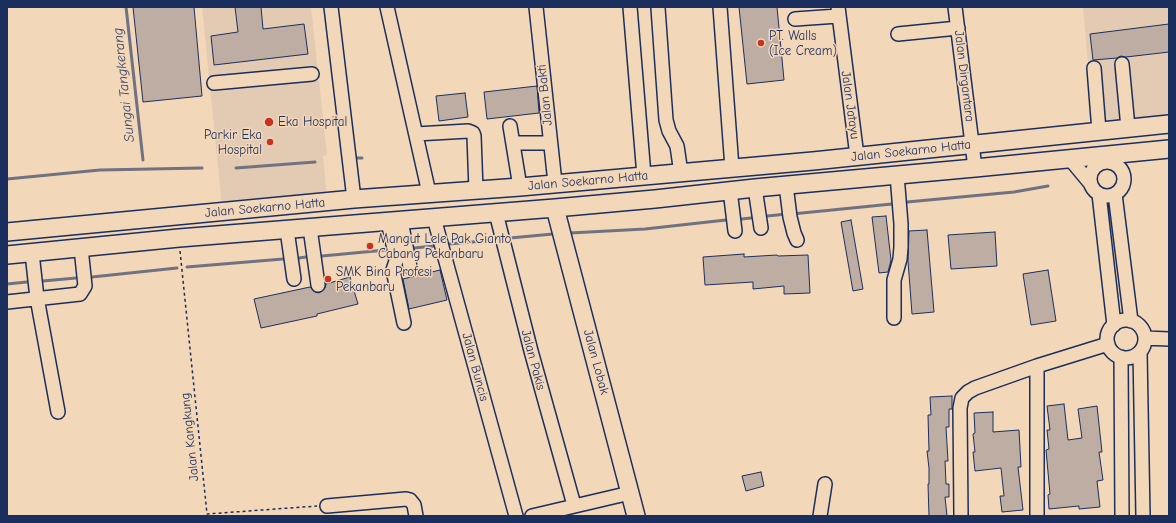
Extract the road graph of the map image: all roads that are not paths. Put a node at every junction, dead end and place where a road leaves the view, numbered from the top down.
1 (331, 7) edge
2 (387, 7) edge
3 (536, 7) edge
4 (630, 7) edge
5 (720, 7) edge
6 (955, 7) edge
7 (658, 8) dead end
8 (838, 11) edge
9 (795, 19) dead end
10 (958, 28) junction
11 (898, 34) dead end
12 (1122, 64) dead end
13 (1094, 68) dead end
14 (312, 74) dead end
15 (214, 83) dead end
16 (1169, 124) edge
17 (510, 126) dead end
18 (1128, 128) junction
19 (1099, 131) junction
20 (416, 134) junction
21 (550, 142) junction
22 (513, 144) junction
23 (972, 144) junction
24 (1169, 149) edge
25 (1134, 153) junction
26 (857, 156) junction
27 (1070, 159) junction
28 (732, 168) junction
29 (975, 168) junction
30 (681, 173) junction
31 (897, 175) junction
32 (644, 176) junction
33 (1124, 180) junction
34 (555, 183) junction
35 (1090, 183) junction
36 (786, 185) junction
37 (520, 186) junction
38 (754, 188) junction
39 (476, 190) junction
40 (730, 190) junction
41 (429, 193) junction
42 (1099, 194) junction
43 (1115, 194) junction
44 (354, 199) junction
45 (555, 208) junction
46 (496, 213) junction
47 (434, 218) junction
48 (394, 221) junction
49 (310, 228) junction
50 (761, 228) dead end
51 (287, 230) junction
52 (735, 230) dead end
53 (13, 231) edge
54 (798, 240) dead end
55 (80, 248) junction
56 (20, 254) edge
57 (410, 267) dead end
58 (294, 278) dead end
59 (318, 285) dead end
60 (37, 298) junction
61 (7, 302) edge
62 (894, 318) dead end
63 (1131, 321) junction
64 (404, 322) dead end
65 (1114, 325) junction
66 (1145, 338) junction
67 (1169, 339) edge
68 (1108, 344) junction
69 (1140, 352) junction
70 (1121, 357) junction
71 (1037, 366) junction
72 (58, 412) dead end
73 (825, 484) dead end
74 (630, 493) junction
75 (574, 505) junction
76 (327, 506) road end
77 (416, 516) edge
78 (516, 516) edge
79 (532, 516) edge
80 (636, 516) edge
81 (820, 516) edge
82 (961, 516) edge
83 (1037, 516) edge
84 (1122, 516) edge
85 (1143, 516) edge

1 - 44 street
2 - 20 street
3 - 21 street, Jalan Bakti
4 - 32 street
5 - 28 street
6 - 10 street, Jalan Dirgantara
7 - 30 street
8 - 9 street
8 - 26 street, Jalan Jatayu
10 - 11 street
10 - 23 street, Jalan Dirgantara
12 - 18 street
13 - 19 street
14 - 15 street
16 - 18 main road, Jalan Soekarno Hatta
17 - 22 street
18 - 19 main road, Jalan Soekarno Hatta
19 - 23 main road, Jalan Soekarno Hatta
20 - 39 street
20 - 41 street
21 - 22 street
21 - 34 street, Jalan Bakti
22 - 37 street
23 - 26 main road, Jalan Soekarno Hatta
23 - 29 street, Jalan Dirgantara
24 - 25 main road, Jalan Soekarno Hatta
25 - 27 main road, Jalan Soekarno Hatta
25 - 33 street
26 - 28 main road, Jalan Soekarno Hatta
27 - 29 main road, Jalan Soekarno Hatta
27 - 35 street
28 - 30 main road, Jalan Soekarno Hatta
29 - 31 main road, Jalan Soekarno Hatta
30 - 32 main road, Jalan Soekarno Hatta
31 - 36 main road, Jalan Soekarno Hatta
31 - 62 street
32 - 34 main road, Jalan Soekarno Hatta
33 - 35 street
33 - 43 street
34 - 37 main road, Jalan Soekarno Hatta
35 - 42 street
36 - 38 main road, Jalan Soekarno Hatta
36 - 54 street
37 - 39 main road, Jalan Soekarno Hatta
38 - 40 main road, Jalan Soekarno Hatta
38 - 50 street
39 - 41 main road, Jalan Soekarno Hatta
40 - 45 main road, Jalan Soekarno Hatta
40 - 52 street
41 - 44 main road, Jalan Soekarno Hatta
42 - 43 street
42 - 65 street
43 - 63 street
44 - 53 main road, Jalan Soekarno Hatta
45 - 46 main road, Jalan Soekarno Hatta
45 - 74 main road, Jalan Lobak
46 - 47 main road, Jalan Soekarno Hatta
46 - 75 street, Jalan Pakis
47 - 48 main road, Jalan Soekarno Hatta
47 - 78 street, Jalan Buncis
48 - 49 main road, Jalan Soekarno Hatta
48 - 57 street
48 - 64 street
49 - 51 main road, Jalan Soekarno Hatta
49 - 59 street
51 - 55 main road, Jalan Soekarno Hatta
51 - 58 street
53 - 56 main road
55 - 56 main road, Jalan Soekarno Hatta
55 - 60 street
56 - 60 street
60 - 61 street
60 - 72 street
63 - 65 street
63 - 66 street
65 - 68 street
66 - 67 street
66 - 69 street
68 - 70 street
68 - 71 street
69 - 70 street
69 - 85 street
70 - 84 street
71 - 82 street
71 - 83 street
73 - 81 street
74 - 75 street
74 - 80 main road, Jalan Lobak
75 - 79 street
76 - 77 street

